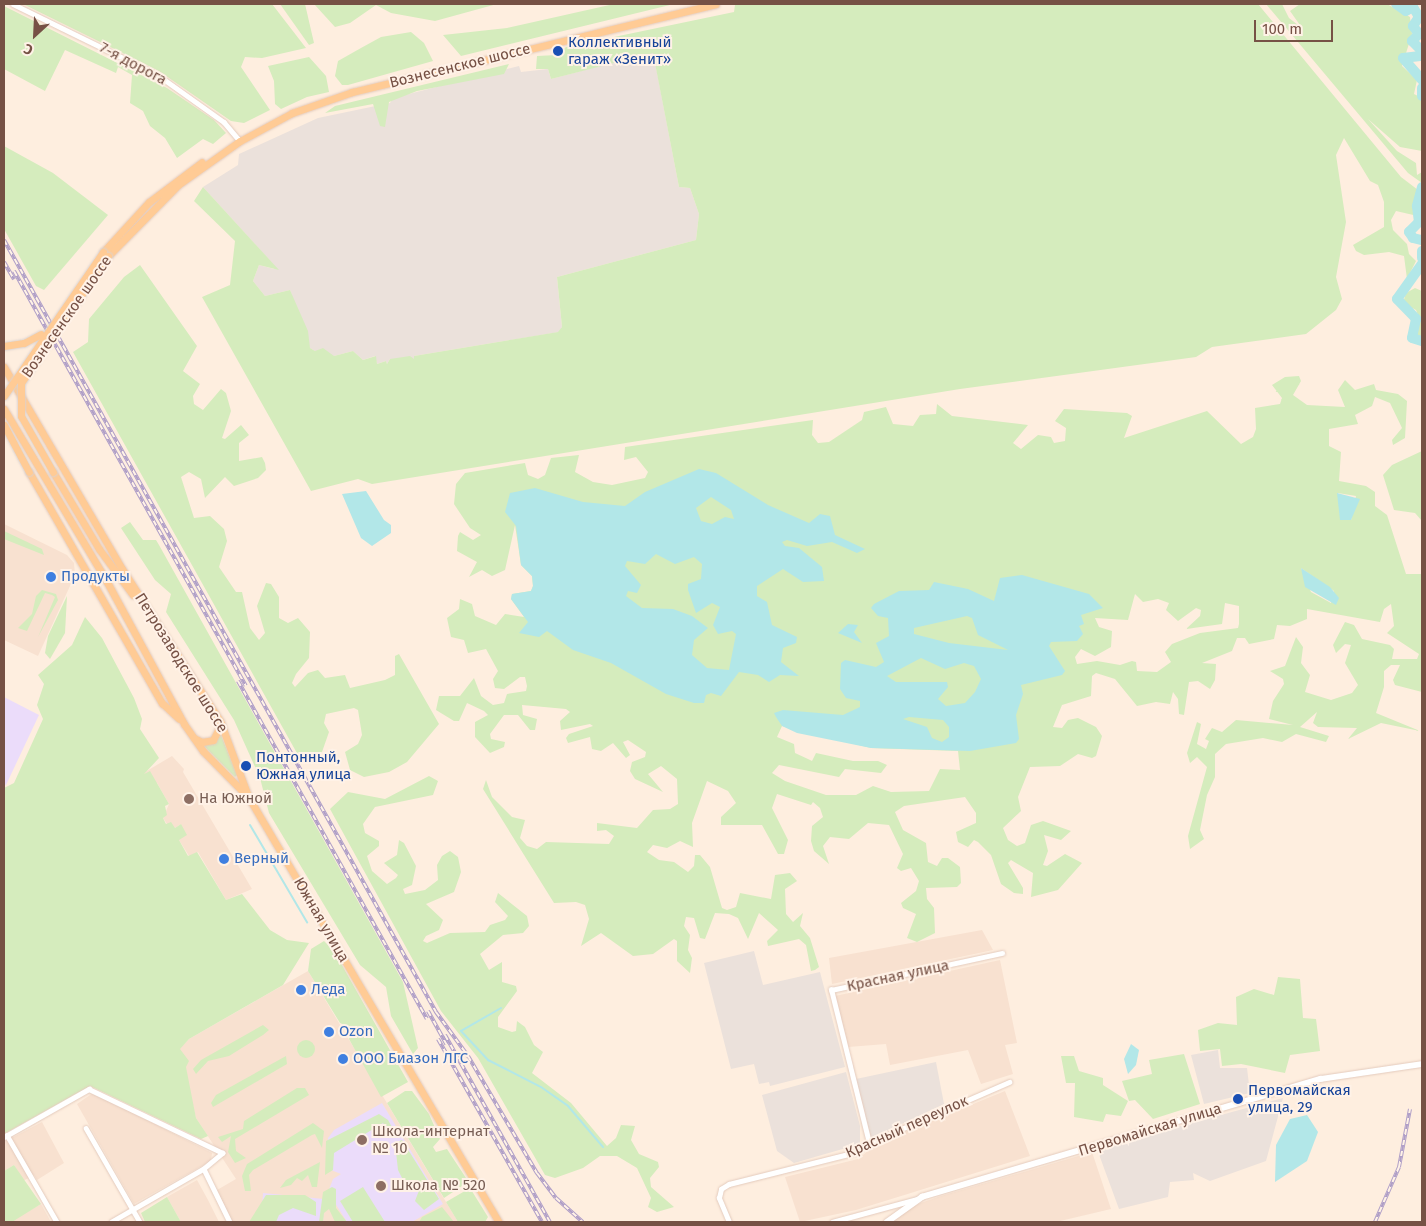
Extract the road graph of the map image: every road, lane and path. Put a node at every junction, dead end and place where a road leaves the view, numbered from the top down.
1 (13, 4) edge
2 (715, 4) edge
3 (240, 141) junction
4 (105, 254) junction
5 (44, 333) junction
6 (4, 346) edge
7 (4, 367) edge
8 (4, 396) edge
9 (4, 412) edge
10 (4, 425) edge
11 (4, 432) edge
12 (21, 437) junction
13 (160, 632) junction
14 (220, 721) junction
15 (184, 724) junction
16 (192, 736) junction
17 (249, 798) junction
18 (1002, 953) dead end
19 (1422, 1064) edge
20 (1009, 1082) dead end
21 (86, 1128) dead end
22 (5, 1136) edge
23 (869, 1143) junction
24 (204, 1170) junction
25 (922, 1197) junction
26 (133, 1210) junction
27 (57, 1222) edge
28 (112, 1222) edge
29 (140, 1222) edge
30 (230, 1222) edge
31 (499, 1222) edge
32 (729, 1222) edge
33 (832, 1222) edge
34 (887, 1222) edge

1 - 3 street, 7-я дорога
2 - 3 main road, Вознесенское шоссе
3 - 4 main road, Вознесенское шоссе
4 - 5 main road, Вознесенское шоссе, bridge
4 - 13 main road, Вознесенское шоссе, bridge
5 - 6 main road, Вознесенское шоссе, bridge
5 - 8 main road, Вознесенское шоссе, bridge
7 - 13 main road, Петрозаводское шоссе
9 - 12 main road, Петрозаводское шоссе
10 - 15 main road, bridge
11 - 12 street
12 - 15 main road, Петрозаводское шоссе
13 - 14 main road, Петрозаводское шоссе
14 - 16 main road
14 - 17 main road, Петрозаводское шоссе
15 - 16 main road, Петрозаводское шоссе
16 - 17 main road, Петрозаводское шоссе
17 - 31 main road, Южная улица
18 - 23 street, Красная улица
19 - 25 street, Первомайская улица
20 - 23 street, Красный переулок
21 - 26 street
22 - 24 street
22 - 27 street
23 - 32 street, Красный переулок
24 - 26 street
24 - 30 street
25 - 33 street
25 - 34 street, Первомайская улица
26 - 28 street
26 - 29 street

